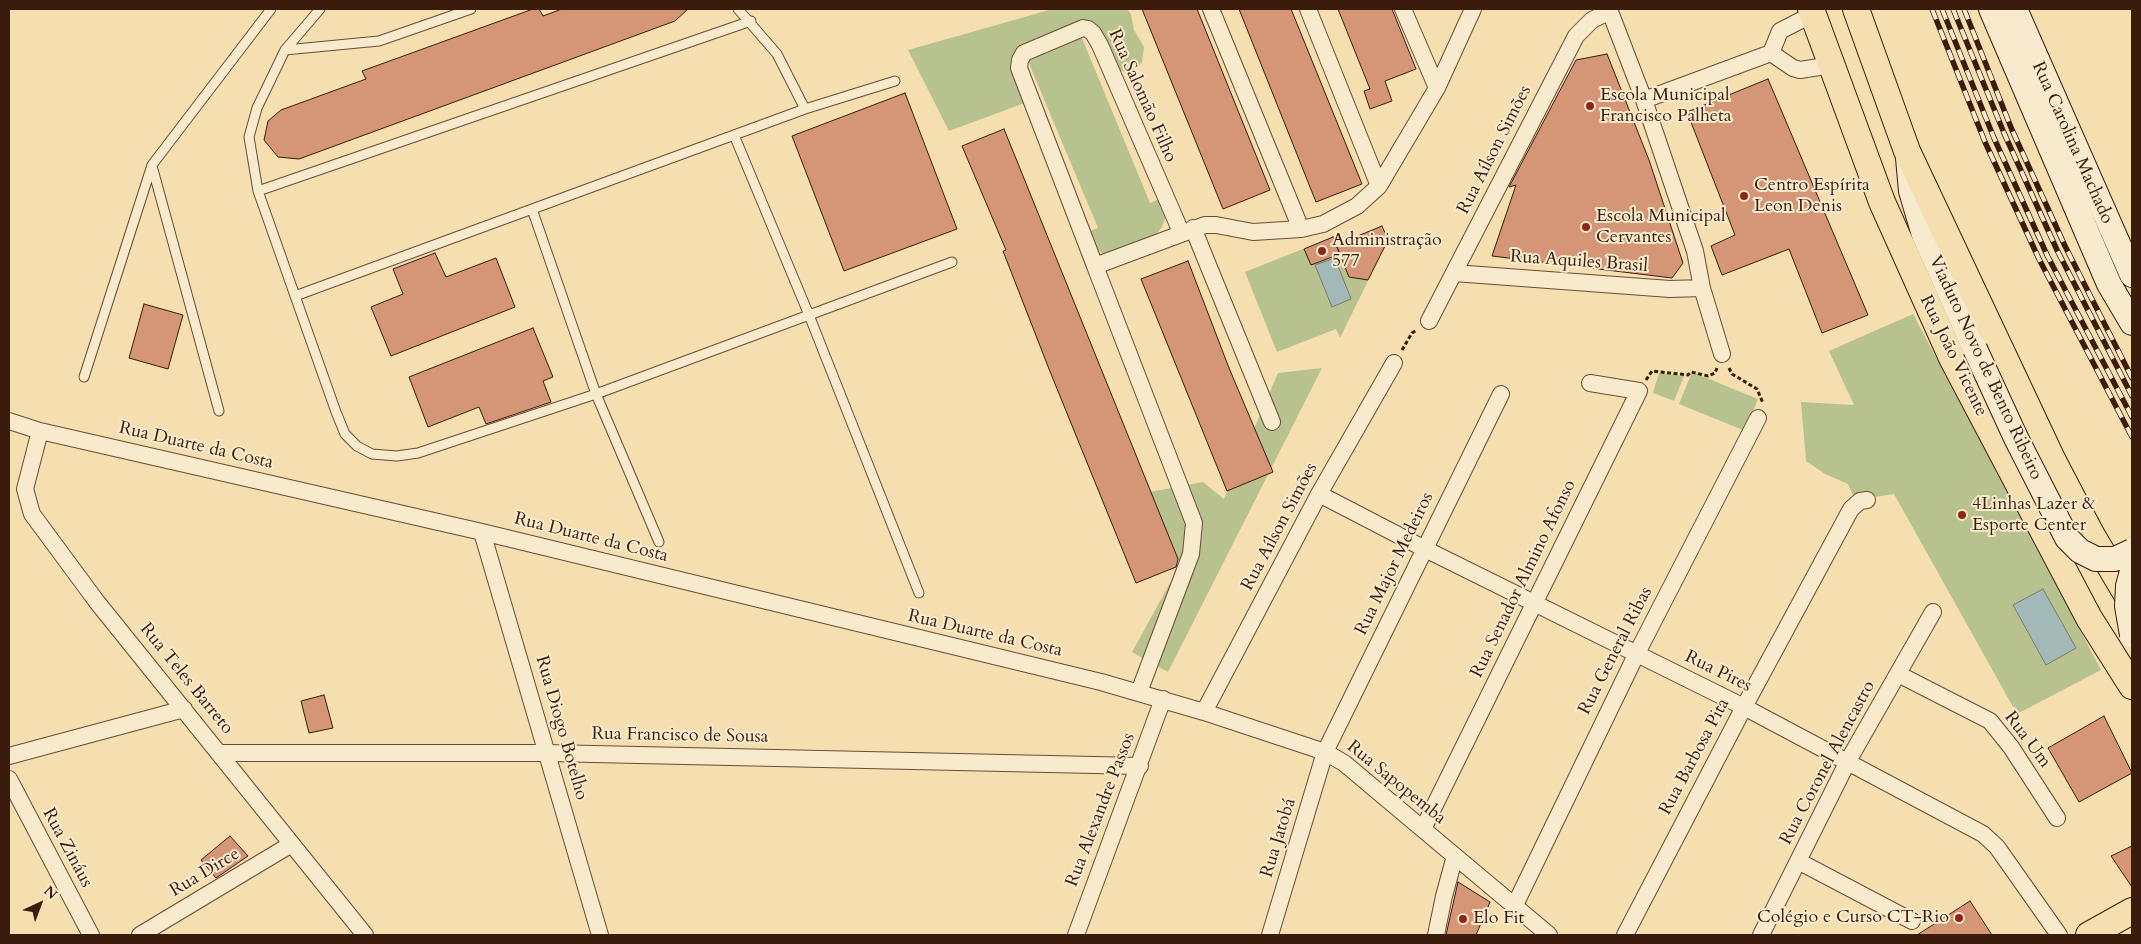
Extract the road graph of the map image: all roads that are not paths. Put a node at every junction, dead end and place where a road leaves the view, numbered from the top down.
1 (271, 9) edge
2 (320, 9) edge
3 (471, 9) edge
4 (738, 9) edge
5 (1211, 9) edge
6 (1308, 9) edge
7 (1403, 9) edge
8 (1473, 9) edge
9 (1856, 9) edge
10 (1991, 9) edge
11 (2014, 9) edge
12 (1610, 10) edge
13 (1812, 12) edge
14 (751, 22) junction
15 (285, 50) junction
16 (1771, 54) junction
17 (1832, 65) junction
18 (895, 81) dead end
19 (1436, 88) junction
20 (1644, 100) junction
21 (806, 109) junction
22 (734, 135) junction
23 (1908, 151) junction
24 (152, 165) junction
25 (1379, 186) junction
26 (258, 191) junction
27 (532, 209) junction
28 (1301, 229) junction
29 (1187, 230) junction
30 (952, 262) dead end
31 (1096, 266) junction
32 (1454, 273) junction
33 (2132, 276) edge
34 (1702, 288) junction
35 (295, 296) junction
36 (810, 314) junction
37 (1429, 321) dead end
38 (2132, 323) edge
39 (1722, 354) road end
40 (1394, 363) dead end
41 (84, 378) dead end
42 (1590, 383) dead end
43 (596, 394) junction
44 (1501, 394) dead end
45 (218, 411) dead end
46 (1758, 418) road end
47 (9, 421) edge
48 (1272, 422) dead end
49 (40, 431) junction
50 (2052, 459) junction
51 (2015, 481) junction
52 (1319, 494) junction
53 (1867, 500) dead end
54 (482, 532) junction
55 (659, 542) dead end
56 (1425, 549) junction
57 (2132, 551) edge
58 (2132, 571) edge
59 (919, 593) dead end
60 (2132, 603) edge
61 (1534, 604) junction
62 (1933, 612) dead end
63 (2132, 635) edge
64 (1636, 654) junction
65 (1898, 674) junction
66 (2132, 686) edge
67 (1139, 692) junction
68 (1163, 699) junction
69 (1744, 707) junction
70 (184, 709) junction
71 (1204, 712) junction
72 (1325, 752) junction
73 (220, 753) junction
74 (548, 754) junction
75 (9, 756) edge
76 (1848, 761) junction
77 (1140, 766) junction
78 (9, 778) edge
79 (2058, 818) dead end
80 (1423, 829) junction
81 (290, 845) junction
82 (1455, 856) junction
83 (1798, 861) junction
84 (1515, 905) junction
85 (2129, 915) edge
86 (1912, 921) dead end
87 (90, 935) edge
88 (140, 935) edge
89 (365, 935) edge
90 (600, 935) edge
91 (1076, 935) edge
92 (1270, 935) edge
93 (1436, 935) edge
94 (1550, 935) edge
95 (1625, 935) edge
96 (1761, 935) edge
97 (2059, 935) edge
98 (2089, 935) edge

1 - 24 lane
2 - 15 lane
3 - 15 lane
4 - 14 lane
5 - 28 street
6 - 25 street
7 - 19 street
8 - 19 street
9 - 23 main road
10 - 38 main road
11 - 33 main road, Rua Carolina Machado
12 - 20 street
12 - 32 street, Rua Aílson Simões
13 - 16 street
13 - 17 main road, Rua João Vicente
14 - 21 lane
14 - 26 lane
15 - 26 lane
16 - 17 street
16 - 20 street
17 - 51 main road, Rua João Vicente
18 - 21 lane
19 - 25 street
20 - 34 street
21 - 22 lane
22 - 27 lane
22 - 36 lane
23 - 50 main road
23 - 57 main road, Viaduto Novo de Bento Ribeiro, bridge
24 - 41 lane
24 - 45 lane
25 - 28 street
26 - 35 lane
27 - 35 lane
27 - 43 lane
28 - 29 street
29 - 31 street
29 - 31 street, Rua Salomão Filho
29 - 48 street, Rua Salomão Filho
30 - 36 lane
31 - 67 street, Rua Salomão Filho
32 - 34 street, Rua Aquiles Brasil
32 - 37 street, Rua Aílson Simões
34 - 39 street
35 - 43 lane
36 - 43 lane
36 - 59 lane
40 - 52 street, Rua Aílson Simões
42 - 61 street, Rua Senador Almino Afonso
43 - 55 lane
44 - 56 street, Rua Major Medeiros
46 - 64 street, Rua General Ribas
47 - 49 street, Rua Duarte da Costa
49 - 54 street, Rua Duarte da Costa
49 - 70 street, Rua Teles Barreto
50 - 51 main road
50 - 60 main road
51 - 66 main road, Rua João Vicente
52 - 56 street, Rua Pires
52 - 71 street, Rua Aílson Simões
53 - 69 street, Rua Barbosa Pita
54 - 67 street, Rua Duarte da Costa
54 - 74 street, Rua Diogo Botelho
56 - 61 street, Rua Pires
56 - 72 street, Rua Major Medeiros
58 - 63 main road, bridge
61 - 64 street, Rua Pires
61 - 80 street, Rua Senador Almino Afonso
62 - 65 street, Rua Coronel Alencastro
64 - 69 street, Rua Pires
64 - 84 street, Rua General Ribas
65 - 76 street, Rua Coronel Alencastro
65 - 79 street, Rua Um
67 - 68 street, Rua Duarte da Costa
68 - 71 street, Rua Sapopemba
68 - 77 street, Rua Alexandre Passos
69 - 76 street, Rua Pires
69 - 95 street, Rua Barbosa Pita
70 - 73 street, Rua Teles Barreto
70 - 75 street
71 - 72 street, Rua Sapopemba
72 - 80 street, Rua Sapopemba
72 - 92 street, Rua Jatobá
73 - 74 street, Rua Francisco de Sousa
73 - 81 street, Rua Teles Barreto
74 - 77 street, Rua Francisco de Sousa
74 - 90 street, Rua Diogo Botelho
76 - 83 street, Rua Coronel Alencastro
76 - 97 street, Rua Pires
77 - 91 street, Rua Alexandre Passos
78 - 87 street, Rua Zináus
80 - 82 street, Rua Sapopemba
81 - 88 street, Rua Dirce
81 - 89 street, Rua Teles Barreto
82 - 84 street, Rua Sapopemba
82 - 93 street
83 - 86 street
83 - 96 street, Rua Coronel Alencastro
84 - 94 street, Rua Sapopemba
85 - 98 main road

